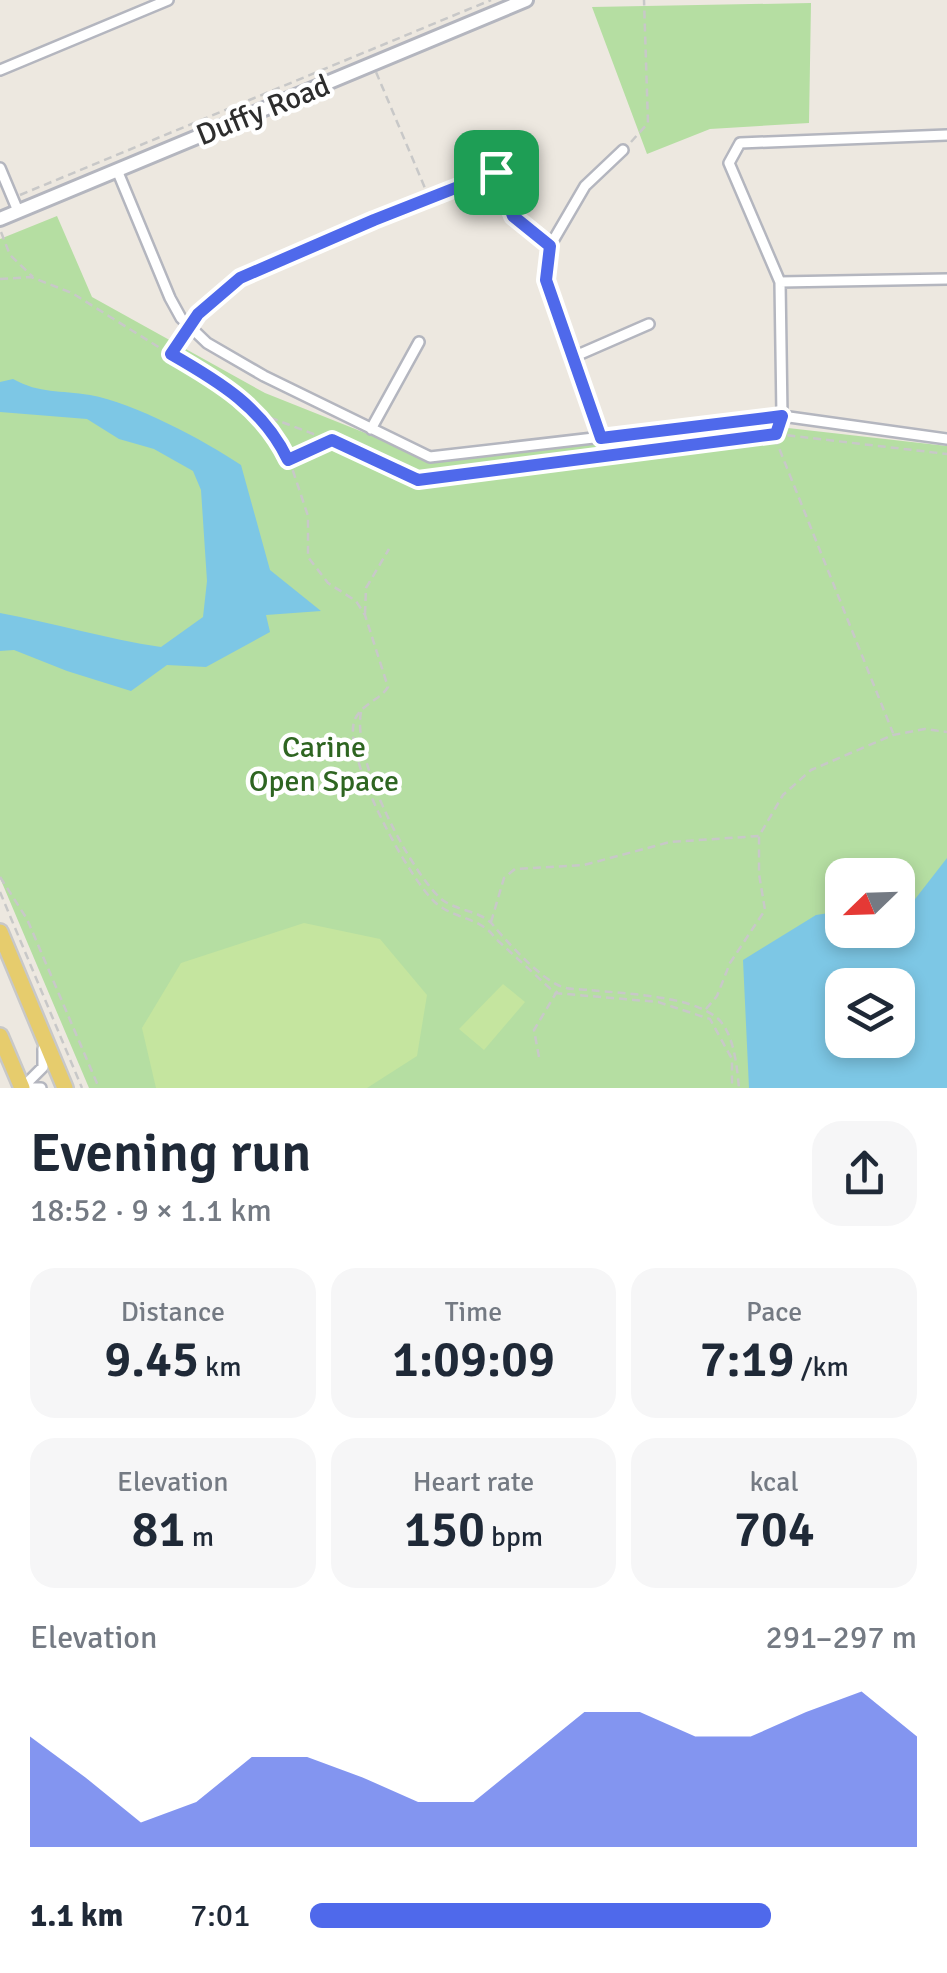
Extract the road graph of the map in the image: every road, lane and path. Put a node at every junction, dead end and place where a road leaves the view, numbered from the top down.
1 (168, 0) edge
2 (492, 0) edge
3 (526, 0) edge
4 (644, 0) edge
5 (372, 64) junction
6 (0, 70) edge
7 (947, 135) edge
8 (623, 150) joint
9 (0, 168) edge
10 (116, 170) junction
11 (496, 172) joint
12 (430, 200) junction
13 (15, 205) junction
14 (0, 219) edge
15 (374, 220) joint
16 (0, 230) edge
17 (550, 246) junction
18 (34, 278) junction
19 (0, 279) edge
20 (947, 279) edge
21 (780, 282) junction
22 (649, 324) dead end
23 (189, 326) junction
24 (420, 342) dead end
25 (171, 354) junction
26 (571, 358) junction
27 (257, 414) junction
28 (782, 416) junction
29 (371, 429) junction
30 (776, 434) junction
31 (601, 438) junction
32 (947, 439) edge
33 (332, 440) junction
34 (947, 454) edge
35 (288, 460) junction
36 (390, 549) dead end
37 (365, 616) junction
38 (361, 710) junction
39 (947, 732) edge
40 (893, 735) junction
41 (758, 836) junction
42 (0, 877) edge
43 (0, 892) edge
44 (491, 922) junction
45 (488, 928) junction
46 (0, 932) edge
47 (560, 987) junction
48 (555, 993) junction
49 (705, 1010) junction
50 (42, 1032) junction
51 (0, 1036) edge
52 (539, 1057) dead end
53 (23, 1088) edge
54 (41, 1088) edge
55 (65, 1088) edge
56 (82, 1088) edge
57 (99, 1088) edge
58 (732, 1088) edge
59 (739, 1088) edge

1 - 6 street
2 - 13 path
3 - 5 main road, Duffy Road
4 - 8 path
5 - 10 main road, Duffy Road
5 - 12 path
7 - 21 street
8 - 17 street
9 - 13 street
10 - 13 main road, Duffy Road
10 - 23 street
11 - 12 path
11 - 17 street
12 - 15 path
13 - 14 main road, Duffy Road
15 - 23 street
16 - 18 path
17 - 26 street
18 - 19 path
18 - 25 path
20 - 21 street
21 - 28 street
22 - 26 street
23 - 25 path
23 - 29 street
24 - 29 street
25 - 27 path
26 - 31 street
27 - 33 path
27 - 35 path
28 - 30 path
28 - 31 street
28 - 32 street
29 - 31 street
30 - 33 path
30 - 34 path
30 - 40 path
33 - 35 path
35 - 37 path
36 - 37 path
37 - 38 path
38 - 44 path
38 - 45 path
39 - 40 path
40 - 41 path
41 - 44 path
41 - 49 path
42 - 57 path
43 - 56 path
44 - 45 path
44 - 47 path
45 - 48 path
46 - 50 main road
47 - 48 path
47 - 49 path
48 - 52 path
48 - 58 path
49 - 59 path
50 - 53 street
50 - 55 main road
51 - 53 main road
53 - 54 street

